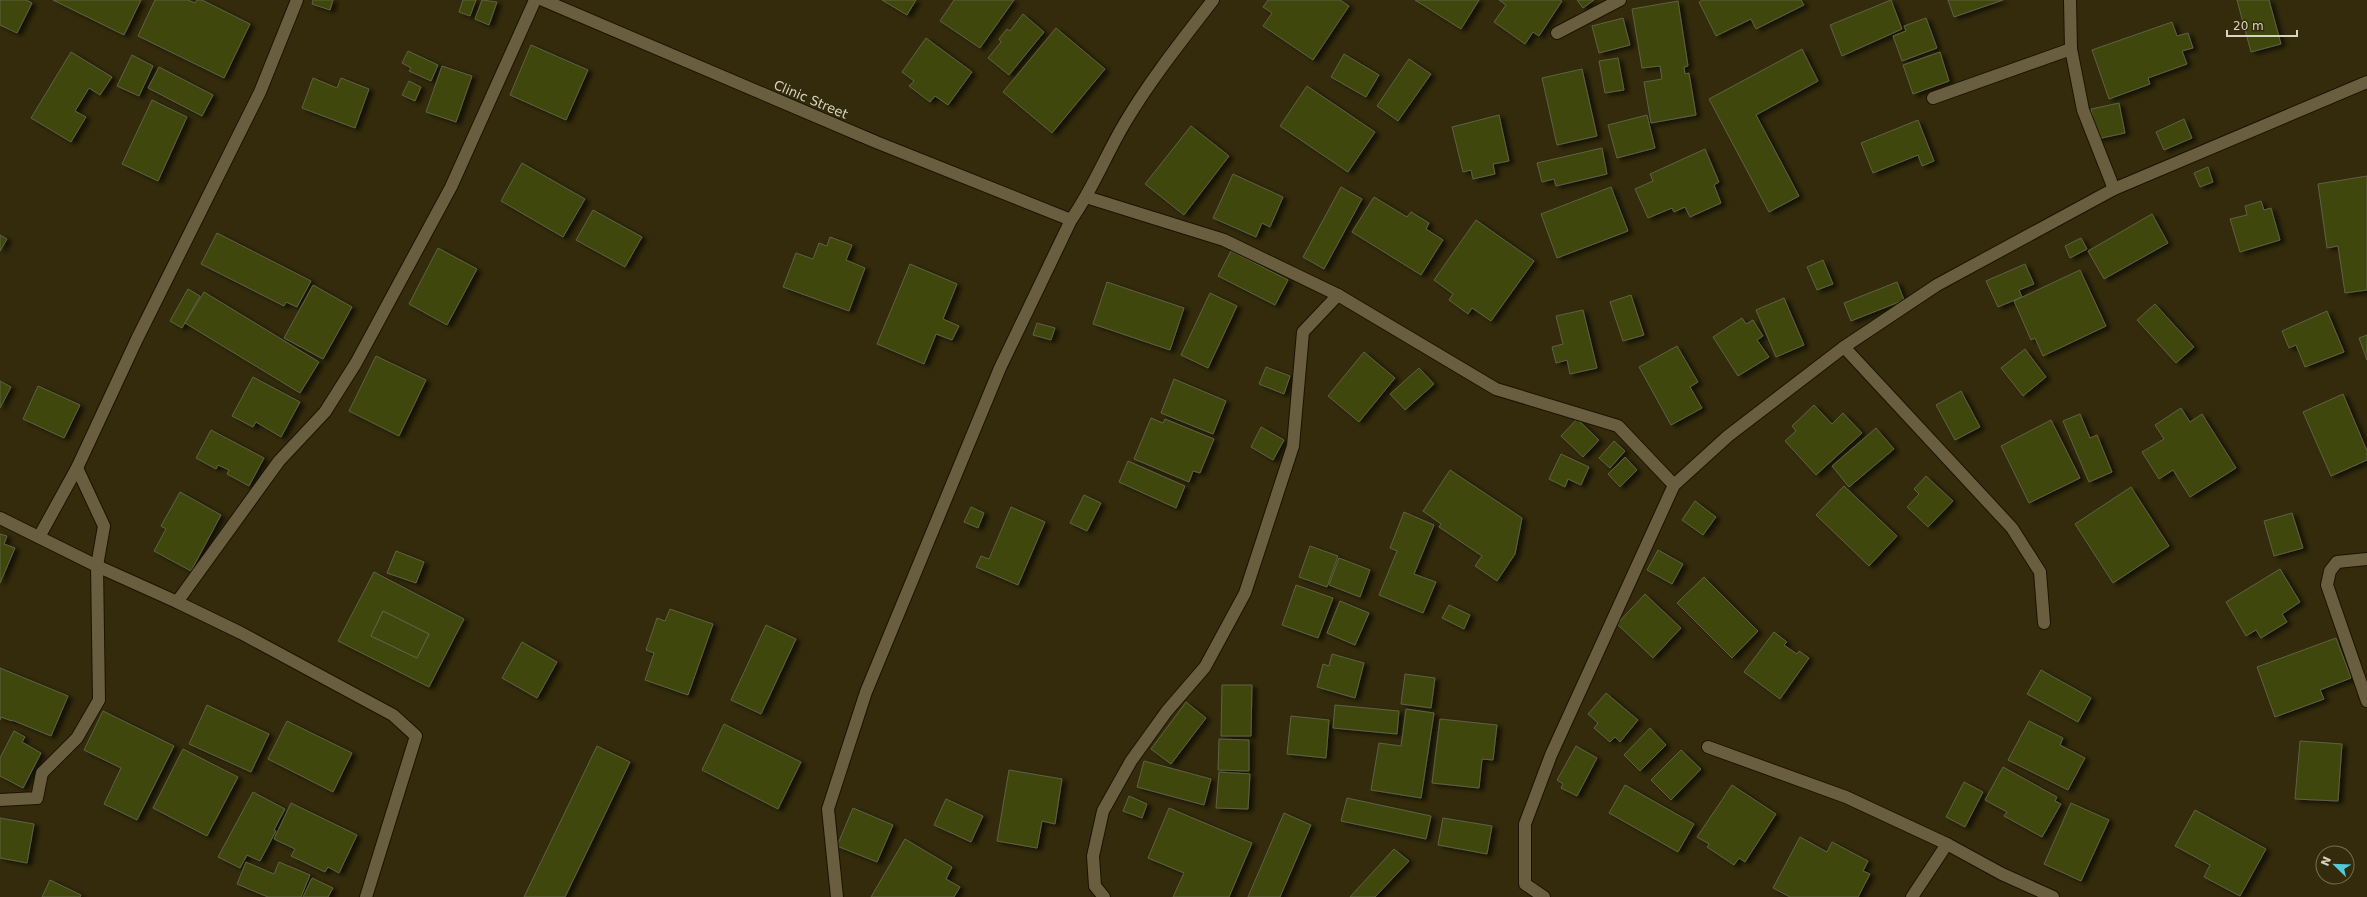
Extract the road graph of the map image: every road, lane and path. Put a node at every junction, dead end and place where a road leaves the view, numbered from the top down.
1 (297, 0) edge
2 (535, 0) edge
3 (543, 0) edge
4 (1213, 0) edge
5 (1620, 0) edge
6 (2070, 0) edge
7 (1557, 33) dead end
8 (2071, 48) junction
9 (2367, 82) edge
10 (1933, 98) dead end
11 (2114, 189) junction
12 (1086, 197) junction
13 (1070, 220) junction
14 (1338, 295) junction
15 (1844, 347) junction
16 (77, 468) junction
17 (1674, 485) junction
18 (0, 518) edge
19 (39, 537) junction
20 (2367, 558) edge
21 (97, 566) junction
22 (177, 602) junction
23 (2044, 624) dead end
24 (2367, 701) edge
25 (1708, 747) dead end
26 (0, 800) edge
27 (1947, 844) junction
28 (366, 897) edge
29 (837, 897) edge
30 (1104, 897) edge
31 (1544, 897) edge
32 (1912, 897) edge
33 (2053, 897) edge

1 - 16 street
2 - 22 street
3 - 13 street, Clinic Street
4 - 12 street
5 - 7 street
6 - 8 street
8 - 10 street
8 - 11 street
9 - 11 street
11 - 15 street
12 - 13 street
12 - 14 street
13 - 29 street
14 - 17 street
14 - 30 street
15 - 17 street
15 - 23 street
16 - 19 street
16 - 21 street
17 - 31 street
18 - 19 street
19 - 21 street
20 - 24 street
21 - 22 street
21 - 26 street
22 - 28 street
25 - 27 street
27 - 32 street
27 - 33 street

